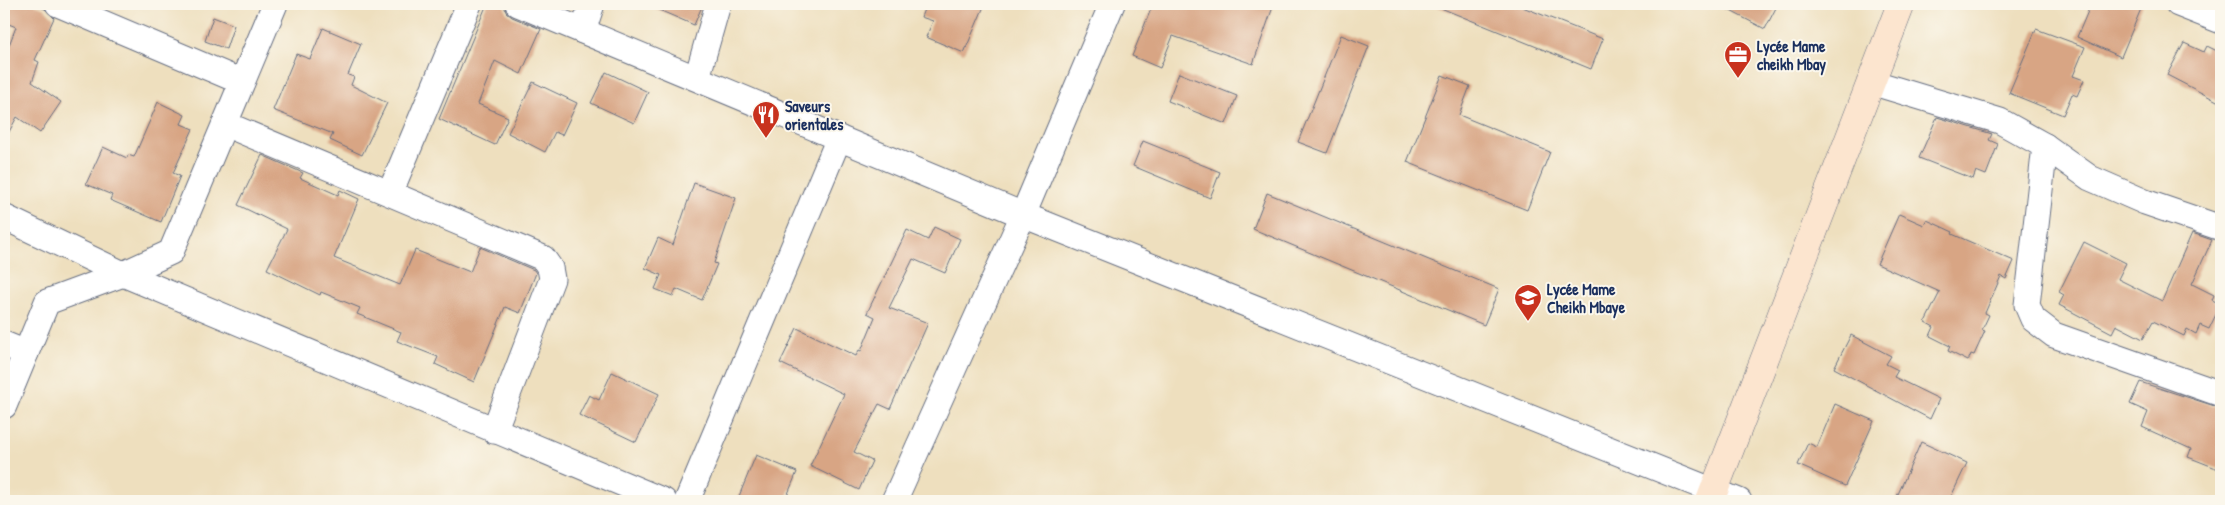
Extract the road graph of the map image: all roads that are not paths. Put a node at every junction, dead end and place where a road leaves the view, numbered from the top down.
1 (58, 4) edge
2 (275, 4) edge
3 (469, 4) edge
4 (518, 4) edge
5 (592, 4) edge
6 (718, 4) edge
7 (1112, 4) edge
8 (1901, 4) edge
9 (2178, 4) edge
10 (2221, 21) edge
11 (583, 31) junction
12 (697, 78) junction
13 (242, 82) junction
14 (1871, 82) junction
15 (225, 124) junction
16 (839, 138) junction
17 (2045, 146) junction
18 (390, 193) junction
19 (1023, 215) junction
20 (4, 217) edge
21 (2221, 228) edge
22 (123, 274) junction
23 (15, 349) edge
24 (2221, 394) edge
25 (4, 406) edge
26 (494, 431) junction
27 (1712, 496) edge
28 (664, 501) edge
29 (687, 501) edge
30 (894, 501) edge
31 (1739, 501) edge

1 - 13 street
2 - 13 street
3 - 18 street
4 - 11 street
5 - 11 street
6 - 12 street
7 - 19 street
8 - 14 main road
9 - 10 street
11 - 12 street
12 - 16 street
13 - 15 street
14 - 17 street
14 - 27 main road
15 - 18 street
15 - 22 street
16 - 19 street
16 - 29 street
17 - 21 street
17 - 24 street
18 - 26 street
19 - 27 street
19 - 30 street
20 - 22 street
22 - 23 street
22 - 26 street
23 - 25 street
26 - 28 street
27 - 31 street

